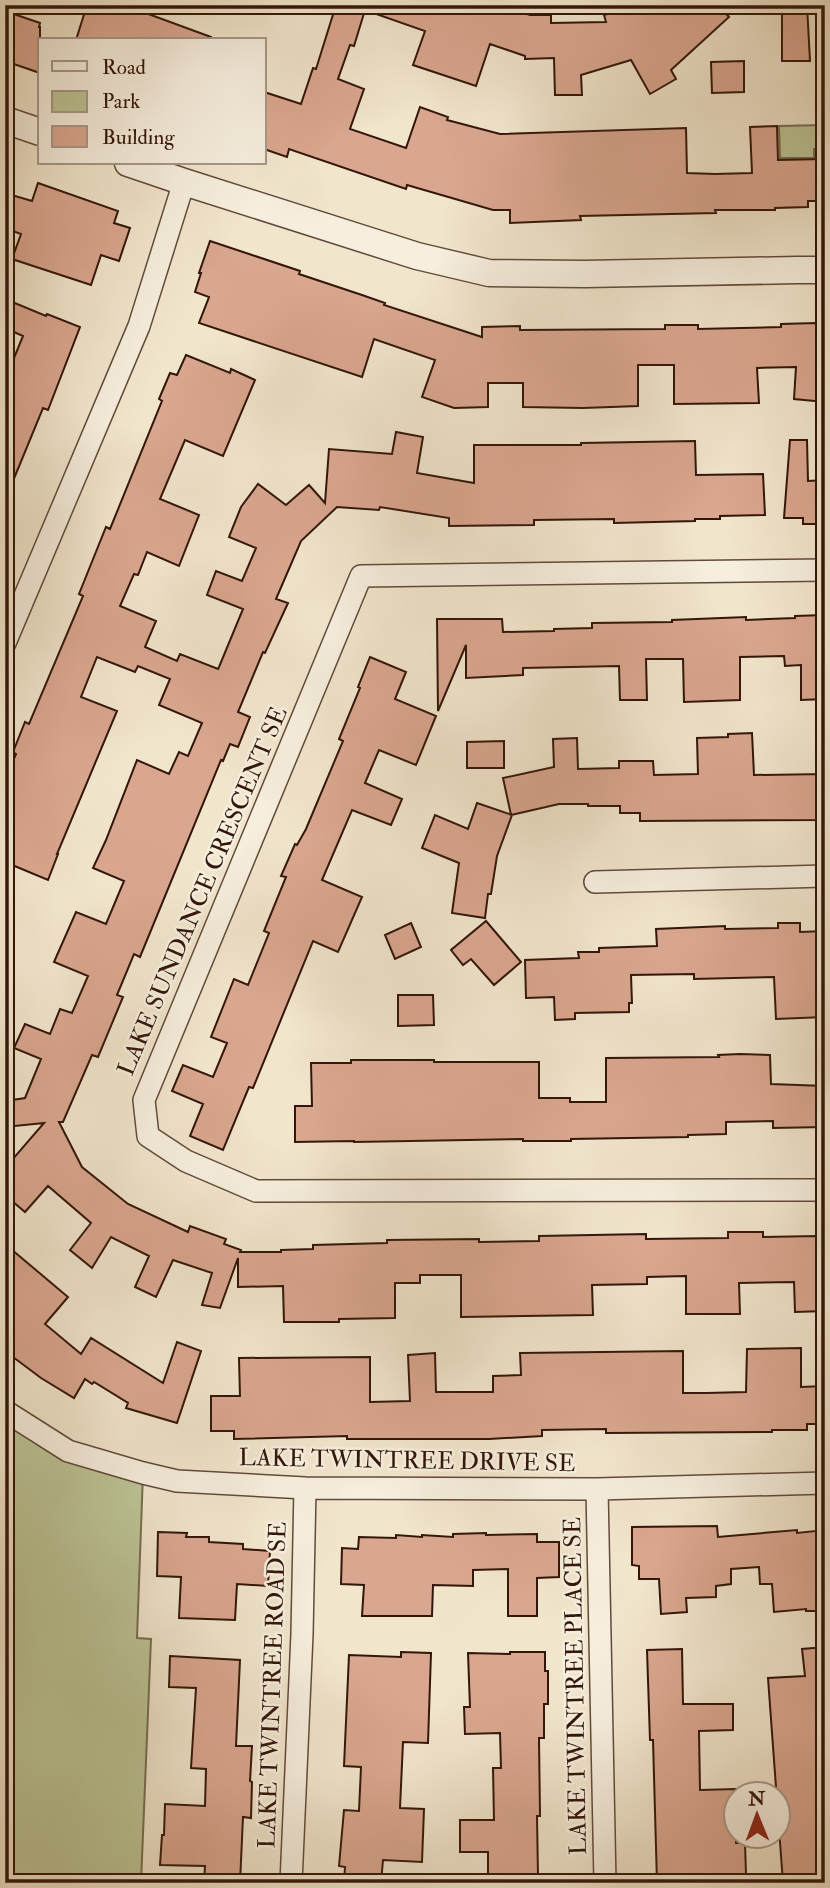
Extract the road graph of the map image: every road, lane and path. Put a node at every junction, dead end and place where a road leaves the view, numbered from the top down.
1 (5, 120) edge
2 (38, 131) edge
3 (131, 164) edge
4 (184, 182) junction
5 (825, 270) edge
6 (825, 570) edge
7 (5, 643) edge
8 (825, 876) edge
9 (595, 882) dead end
10 (825, 1190) edge
11 (5, 1411) edge
12 (825, 1483) edge
13 (304, 1488) junction
14 (597, 1489) junction
15 (291, 1883) edge
16 (605, 1883) edge

1 - 2 street
3 - 4 street
4 - 5 street
4 - 7 street
6 - 10 street, LAKE SUNDANCE CRESCENT SE
8 - 9 street
11 - 13 street, LAKE TWINTREE DRIVE SE
12 - 14 street, LAKE TWINTREE DRIVE SE
13 - 14 street, LAKE TWINTREE DRIVE SE
13 - 15 street, LAKE TWINTREE ROAD SE
14 - 16 street, LAKE TWINTREE PLACE SE

